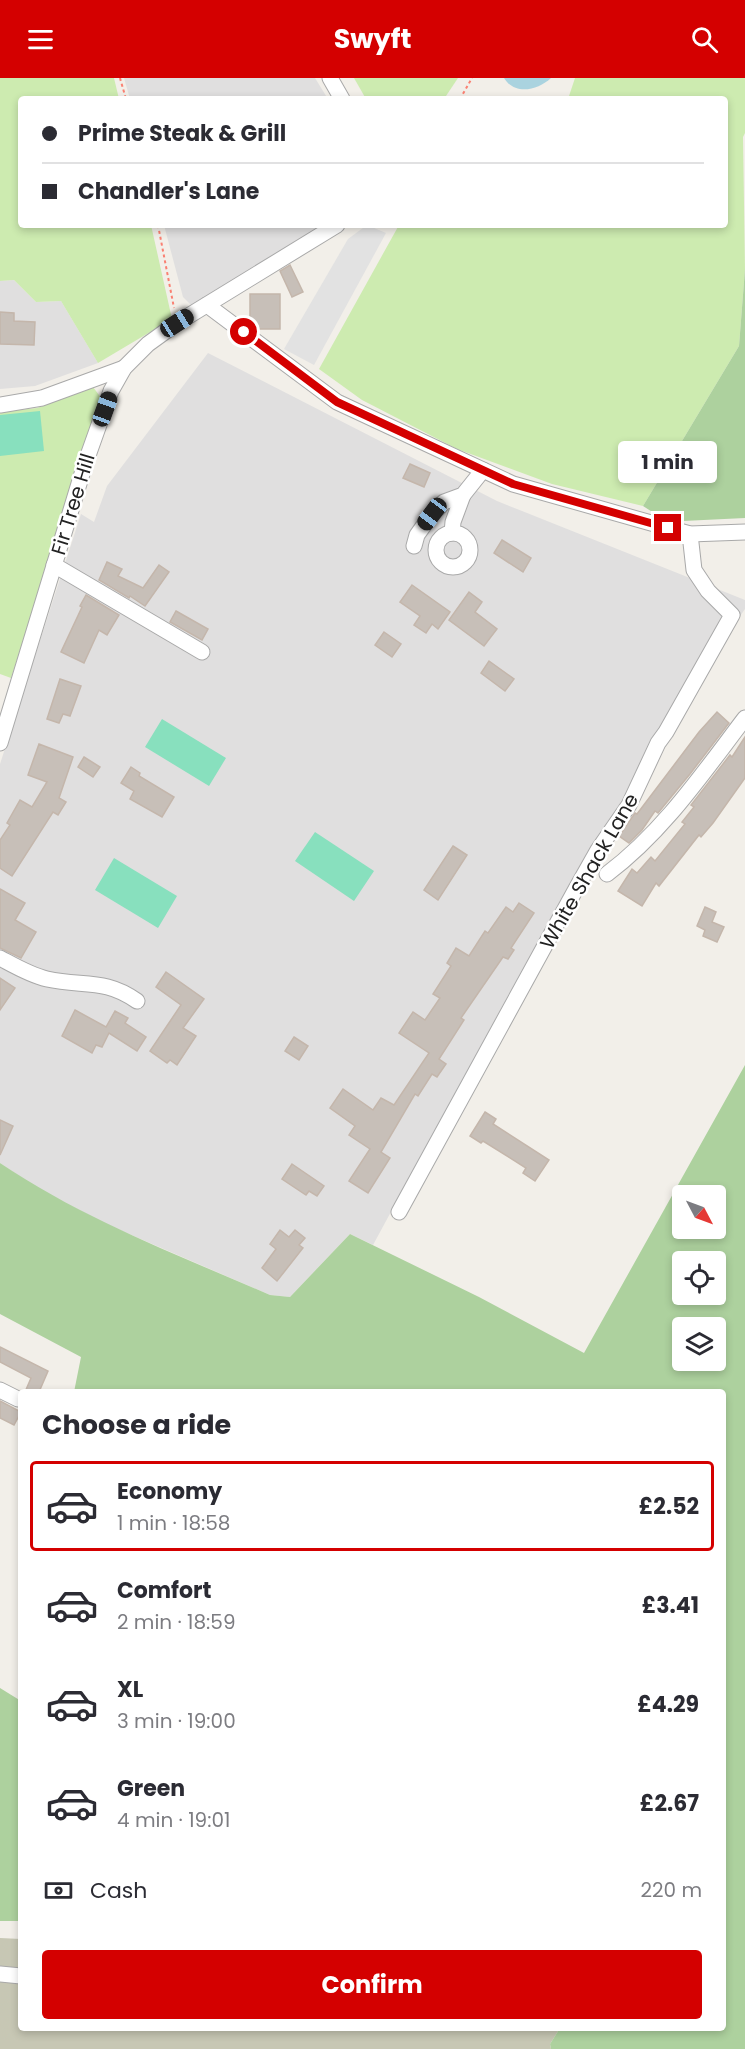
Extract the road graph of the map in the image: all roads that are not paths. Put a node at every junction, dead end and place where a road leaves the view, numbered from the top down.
1 (330, 78) edge
2 (340, 96) edge
3 (332, 228) edge
4 (207, 305) junction
5 (124, 368) junction
6 (0, 405) edge
7 (483, 470) junction
8 (463, 495) junction
9 (745, 531) edge
10 (452, 533) dead end
11 (690, 534) junction
12 (414, 546) dead end
13 (54, 566) junction
14 (739, 615) edge
15 (202, 652) dead end
16 (7, 698) edge
17 (745, 718) edge
18 (0, 743) edge
19 (607, 874) dead end
20 (0, 958) edge
21 (137, 1001) dead end
22 (399, 1212) dead end
23 (0, 1390) edge
24 (18, 1399) dead end
25 (0, 1974) edge
26 (18, 1976) edge

1 - 2 street
3 - 4 street, Fir Tree Hill
4 - 5 street, Fir Tree Hill
4 - 7 street
5 - 6 street
5 - 13 street, Fir Tree Hill
7 - 8 street
7 - 11 street
8 - 10 street
8 - 12 street
9 - 11 street
11 - 14 street, White Shack Lane
13 - 15 street
13 - 16 street, Fir Tree Hill
14 - 22 street, White Shack Lane
16 - 18 street, Fir Tree Hill
17 - 19 street
20 - 21 street
23 - 24 street
25 - 26 street

